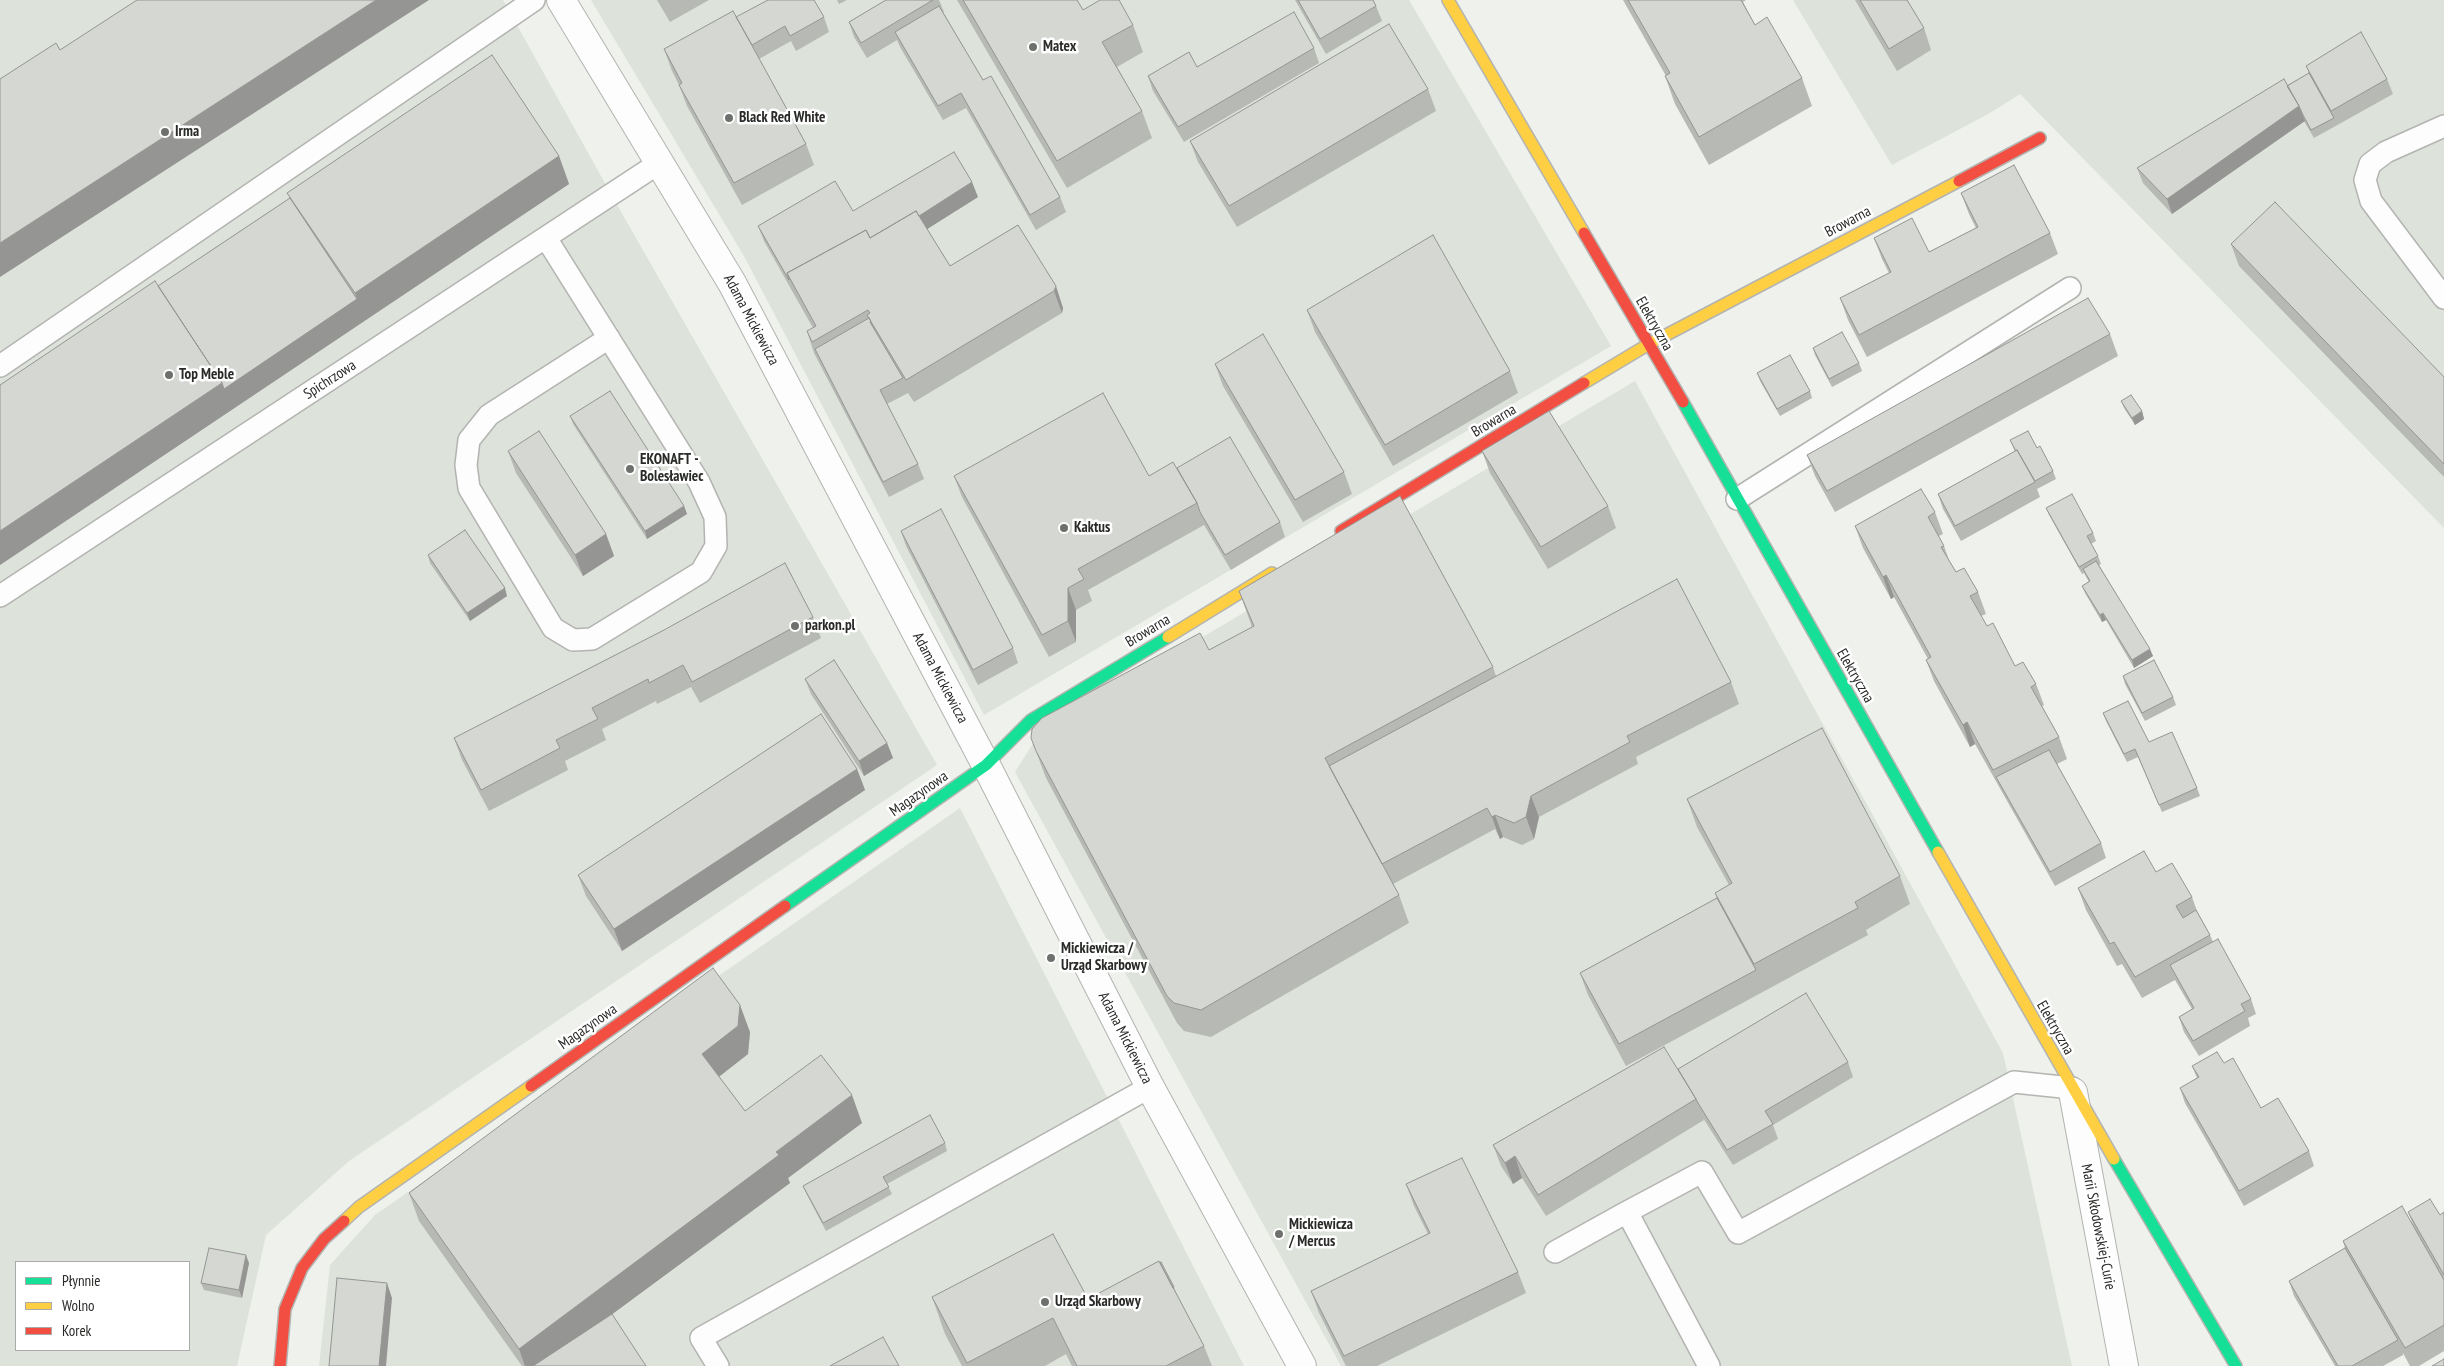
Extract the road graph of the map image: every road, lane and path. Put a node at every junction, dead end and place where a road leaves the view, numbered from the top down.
1 (534, 0) edge
2 (561, 0) edge
3 (1448, 0) edge
4 (2444, 126) edge
5 (2040, 138) dead end
6 (659, 164) junction
7 (546, 238) junction
8 (2070, 288) dead end
9 (2444, 298) edge
10 (609, 338) junction
11 (1649, 344) junction
12 (0, 366) edge
13 (1737, 499) junction
14 (1327, 540) edge
15 (1285, 566) edge
16 (0, 596) edge
17 (986, 765) junction
18 (1150, 1087) junction
19 (2072, 1088) junction
20 (1627, 1212) junction
21 (1555, 1252) dead end
22 (280, 1366) edge
23 (718, 1366) edge
24 (1302, 1366) edge
25 (1709, 1366) edge
26 (2124, 1366) edge
27 (2236, 1366) edge

1 - 12 lane
2 - 6 street, Adama Mickiewicza
3 - 11 street, Elektryczna
4 - 9 lane
5 - 11 street, Browarna
6 - 7 lane, Spichrzowa
6 - 17 street, Adama Mickiewicza
7 - 10 lane
7 - 16 lane, Spichrzowa
8 - 13 lane
10 - 10 lane
11 - 13 street, Elektryczna
11 - 14 street, Browarna
13 - 19 street, Elektryczna
15 - 17 street, Browarna
17 - 18 street, Adama Mickiewicza
17 - 22 street, Magazynowa
18 - 23 lane
18 - 24 street, Adama Mickiewicza
19 - 20 lane
19 - 26 street, Marii Skłodowskiej-Curie
19 - 27 street, Elektryczna
20 - 21 lane
20 - 25 lane

